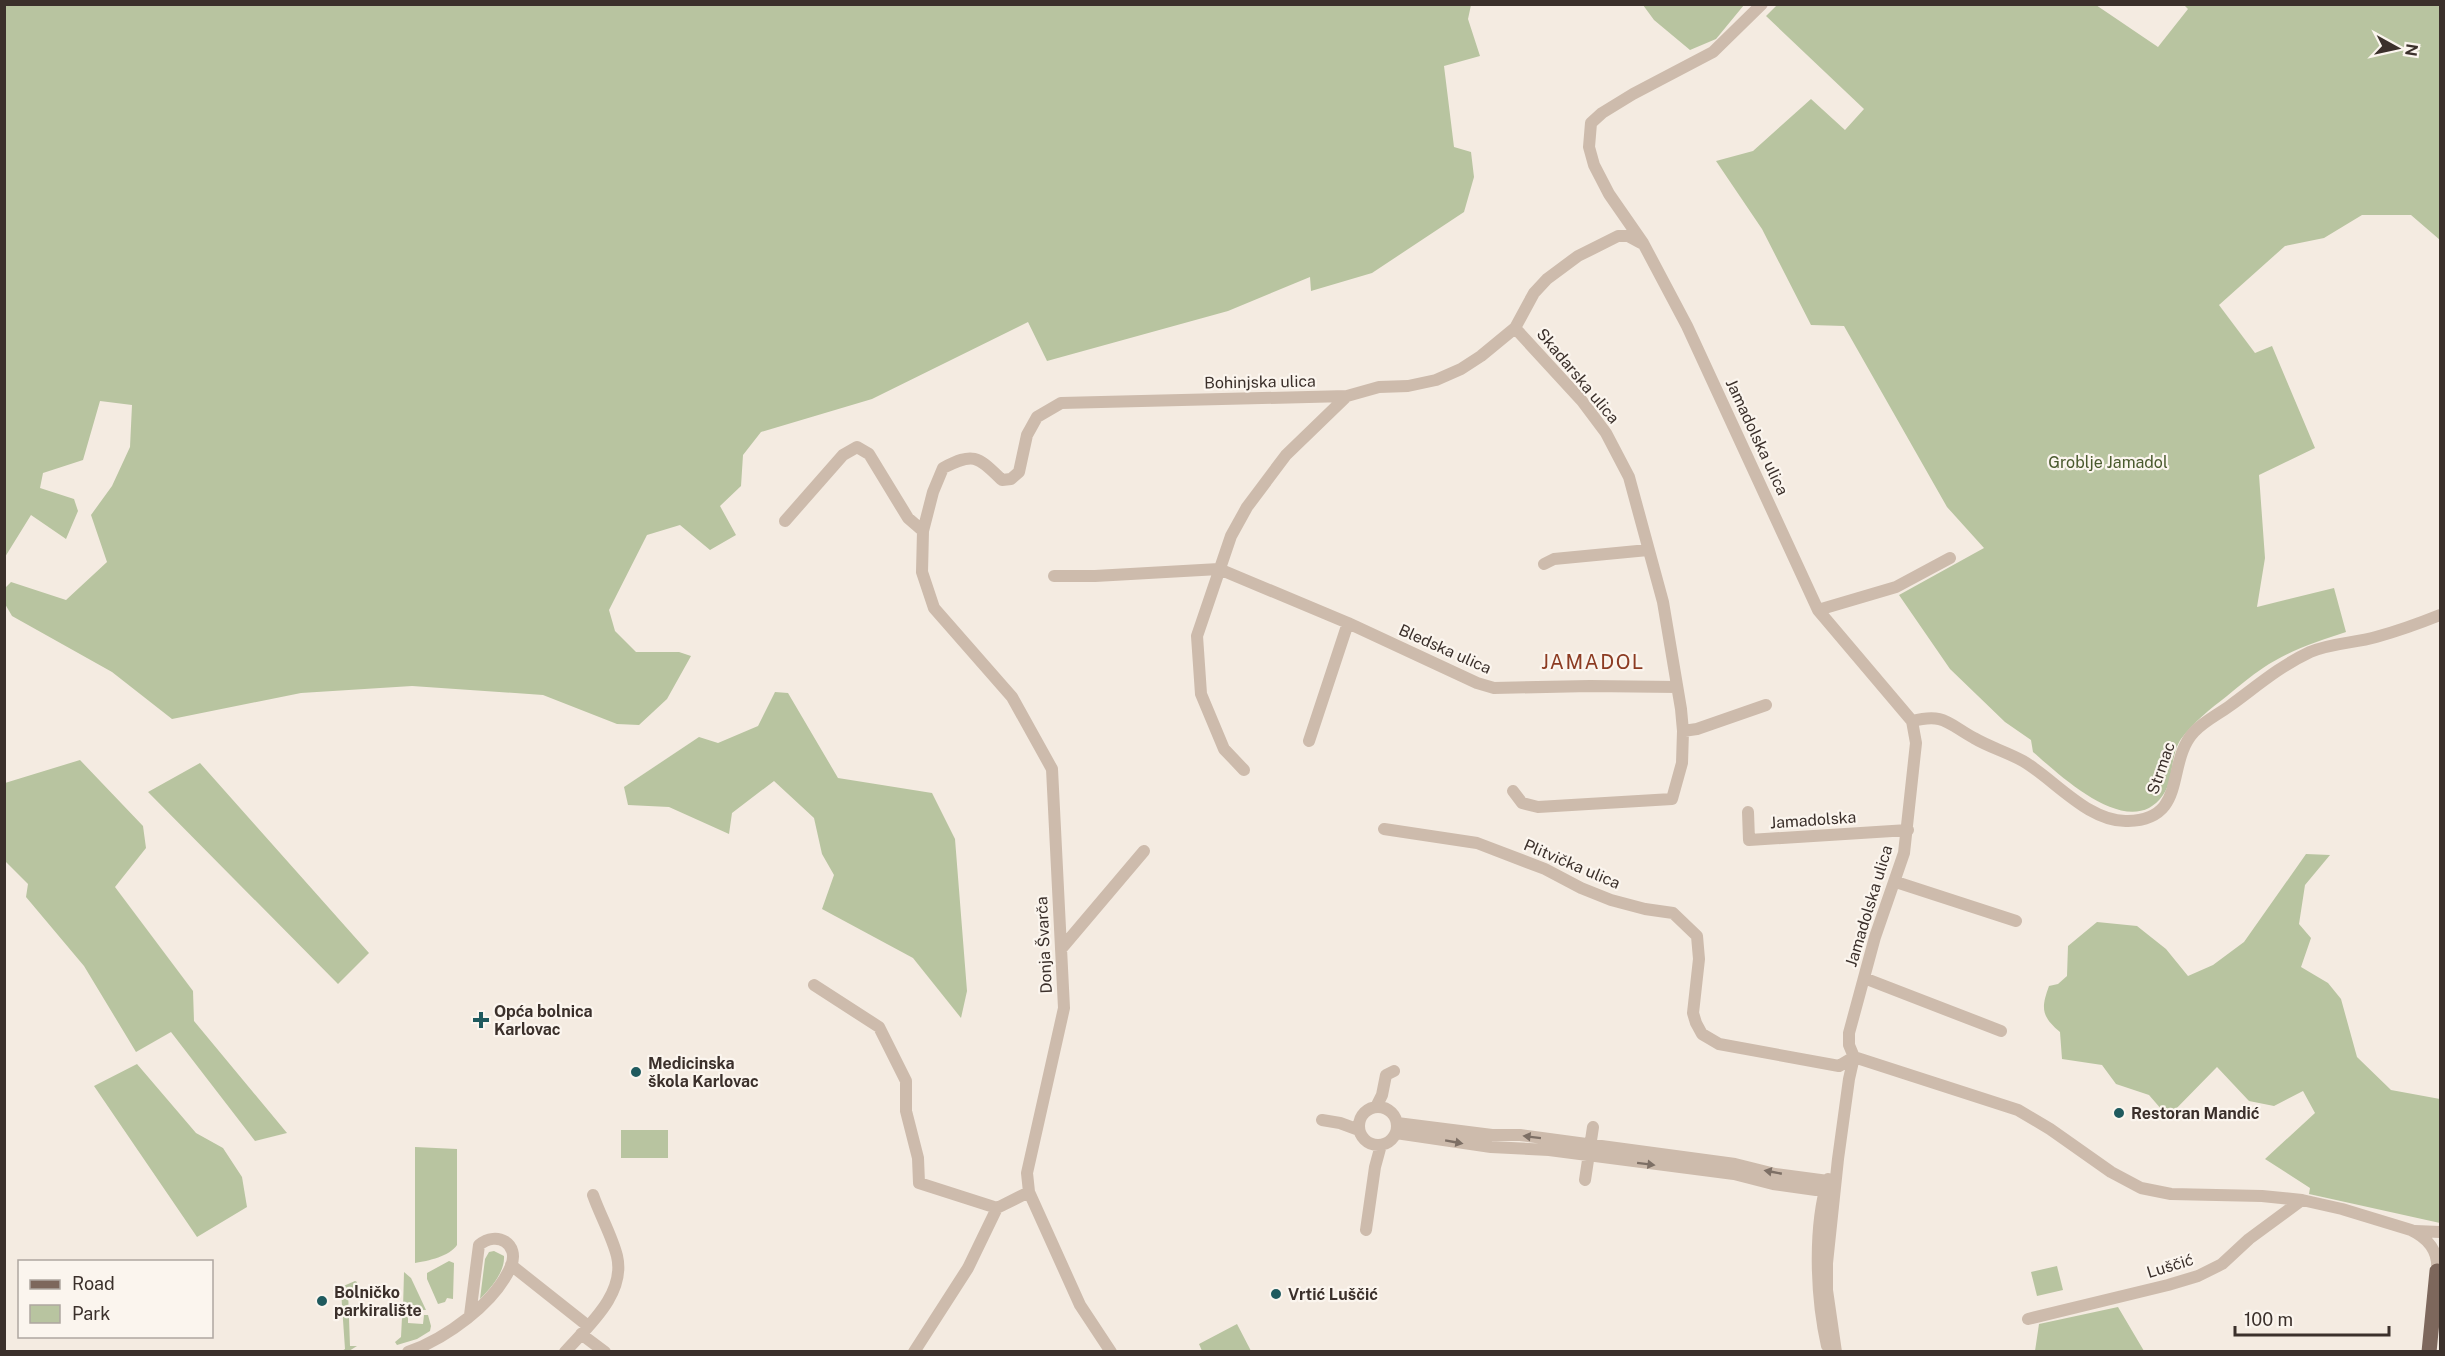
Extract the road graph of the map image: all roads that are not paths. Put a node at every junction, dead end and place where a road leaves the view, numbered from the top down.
1 (1762, 4) edge
2 (1642, 243) junction
3 (1515, 328) junction
4 (1347, 396) junction
5 (785, 521) dead end
6 (923, 531) junction
7 (1648, 550) junction
8 (1950, 558) dead end
9 (1544, 564) dead end
10 (1219, 569) junction
11 (1054, 576) dead end
12 (1818, 610) junction
13 (2440, 615) edge
14 (1348, 623) junction
15 (1677, 687) junction
16 (1766, 705) dead end
17 (1912, 721) junction
18 (1683, 731) junction
19 (1309, 741) dead end
20 (1244, 770) dead end
21 (1513, 791) dead end
22 (1748, 812) dead end
23 (1383, 829) dead end
24 (1908, 830) junction
25 (1143, 851) dead end
26 (1896, 882) junction
27 (2016, 921) dead end
28 (1061, 948) junction
29 (1864, 978) junction
30 (814, 985) dead end
31 (2001, 1031) dead end
32 (1854, 1057) junction
33 (1394, 1071) dead end
34 (1380, 1108) junction
35 (1322, 1120) dead end
36 (1360, 1125) junction
37 (1593, 1127) dead end
38 (1396, 1128) junction
39 (1376, 1144) junction
40 (1589, 1151) junction
41 (1585, 1179) dead end
42 (1831, 1186) junction
43 (1816, 1190) junction
44 (1029, 1192) junction
45 (592, 1195) dead end
46 (2302, 1200) junction
47 (1823, 1203) junction
48 (997, 1208) junction
49 (1366, 1230) dead end
50 (2411, 1230) junction
51 (2440, 1232) edge
52 (512, 1265) junction
53 (2439, 1269) edge
54 (470, 1315) junction
55 (2028, 1319) dead end
56 (584, 1330) junction
57 (408, 1352) edge
58 (565, 1352) edge
59 (605, 1352) edge
60 (914, 1352) edge
61 (1110, 1352) edge
62 (1828, 1352) edge
63 (1836, 1352) edge
64 (2429, 1352) edge

1 - 2 street, Jamadolska ulica
2 - 3 street, Bohinjska ulica
2 - 12 street, Jamadolska ulica
3 - 4 street, Bohinjska ulica
3 - 7 street, Skadarska ulica
4 - 6 street, Bohinjska ulica
4 - 10 street
5 - 6 street
6 - 28 street, Donja Švarča
7 - 9 street
7 - 15 street, Skadarska ulica
8 - 12 street
10 - 11 street, Bledska ulica
10 - 14 street, Bledska ulica
10 - 20 street
12 - 17 street, Jamadolska ulica
13 - 17 street, Strmac
14 - 15 street, Bledska ulica
14 - 19 street
15 - 18 street, Skadarska ulica
16 - 18 street
17 - 24 street, Jamadolska ulica
18 - 21 street, Skadarska ulica
22 - 24 street, Jamadolska
23 - 32 street, Plitvička ulica
24 - 26 street, Jamadolska ulica
25 - 28 street
26 - 27 street
26 - 29 street, Jamadolska ulica
28 - 44 street, Donja Švarča
29 - 31 street
29 - 32 street, Jamadolska ulica
30 - 48 street
32 - 42 street, Jamadolska ulica
32 - 46 street
33 - 34 street
34 - 36 street
34 - 38 street
35 - 36 street
36 - 39 street
37 - 40 street
38 - 39 street
38 - 40 street
39 - 49 street
40 - 41 street
42 -> 40 street
40 -> 43 street
42 - 43 street
42 - 47 street
42 - 63 street
43 - 47 street
44 - 48 street
44 - 61 street
45 - 56 street
46 - 50 street
46 - 55 street, Luščić
47 - 62 street
48 - 60 street
50 - 51 street
50 - 53 street
52 - 54 street
52 - 54 street
52 - 56 street
53 - 64 main road
54 - 57 street
56 - 58 street
56 - 59 street

